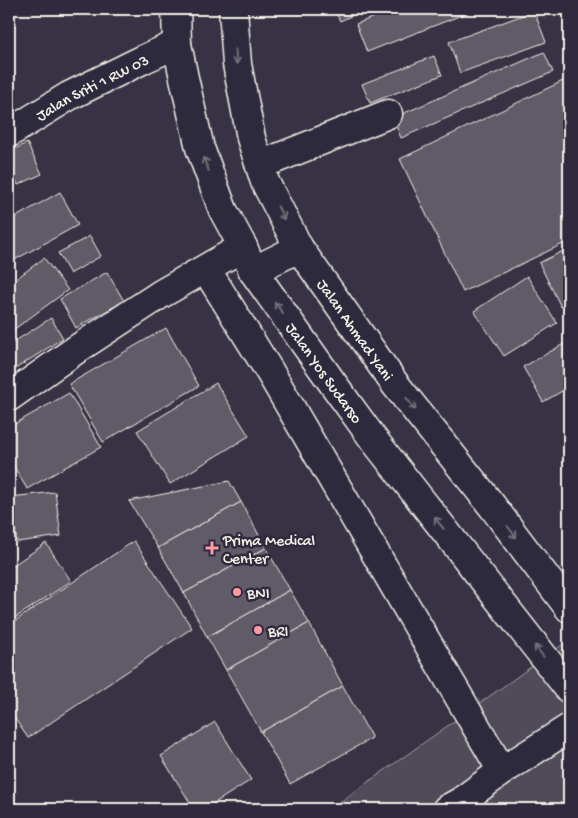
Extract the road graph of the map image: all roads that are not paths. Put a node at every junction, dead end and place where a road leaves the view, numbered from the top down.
1 (176, 9) edge
2 (233, 9) edge
3 (177, 44) junction
4 (388, 114) dead end
5 (9, 133) edge
6 (260, 165) junction
7 (299, 248) junction
8 (248, 259) junction
9 (206, 270) junction
10 (9, 398) edge
11 (569, 608) edge
12 (569, 689) edge
13 (569, 728) edge
14 (502, 771) junction
15 (447, 809) edge

1 - 3 main road, Jalan Yos Sudarso
2 -> 6 main road, Jalan Ahmad Yani
3 - 5 main road, Jalan Sriti 1 RW 03
8 -> 3 main road, Jalan Yos Sudarso
4 - 6 main road
6 -> 7 main road, Jalan Ahmad Yani
7 - 8 main road
7 -> 11 main road, Jalan Ahmad Yani
8 - 9 main road
12 -> 8 main road, Jalan Yos Sudarso
9 - 10 main road
9 - 14 main road
13 - 14 main road
14 - 15 main road

